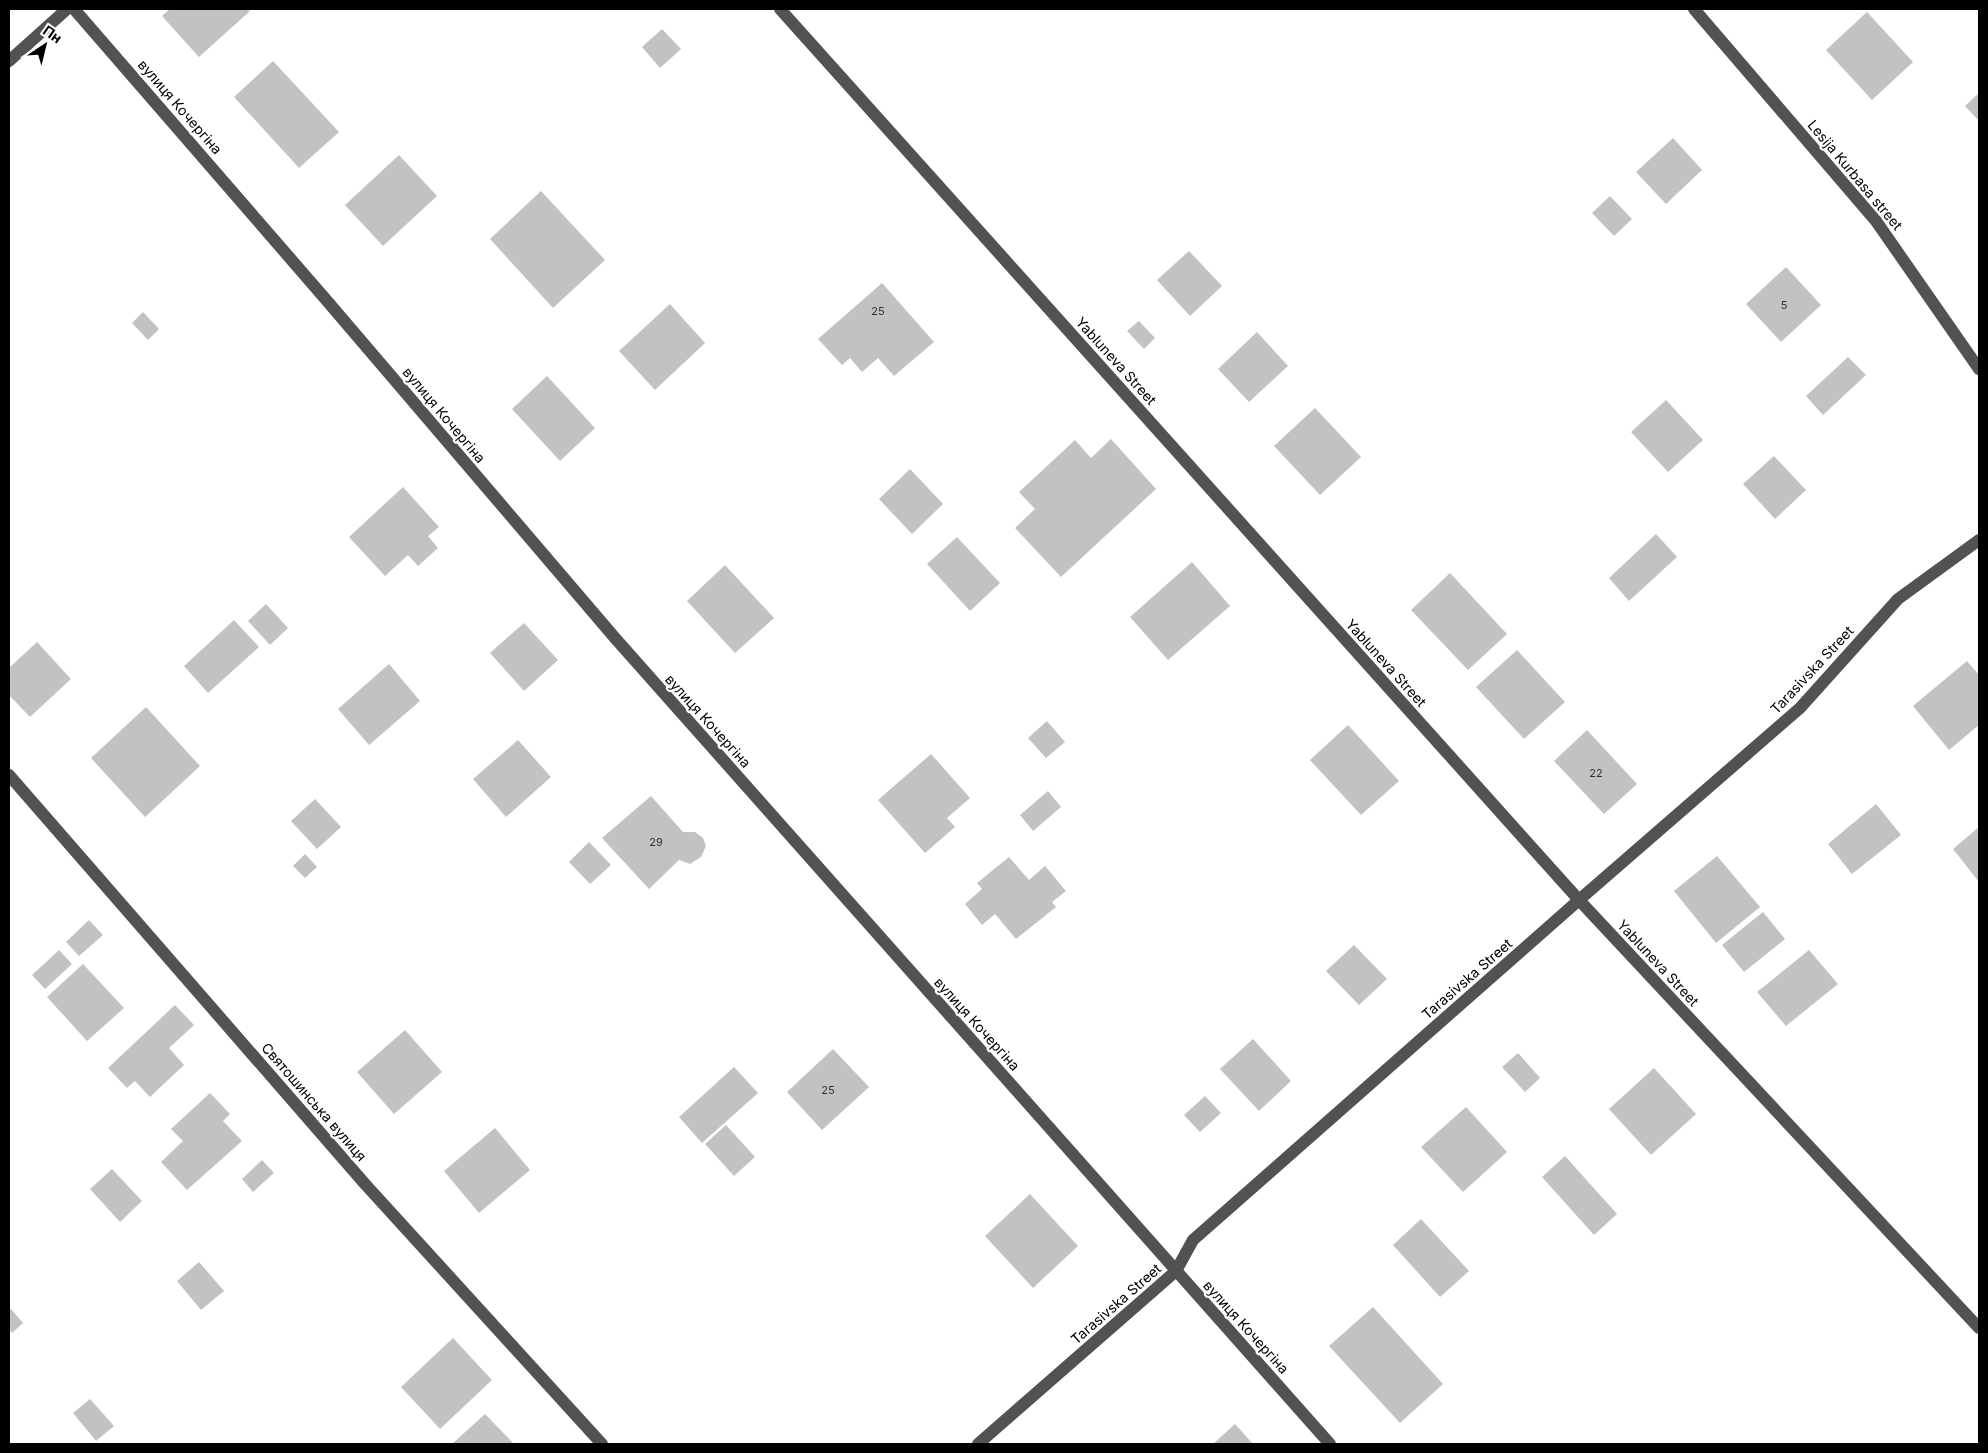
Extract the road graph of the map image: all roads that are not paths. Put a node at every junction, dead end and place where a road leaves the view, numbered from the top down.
1 (67, 9) edge
2 (74, 9) edge
3 (780, 9) edge
4 (1694, 9) edge
5 (9, 61) edge
6 (1979, 369) edge
7 (1979, 540) edge
8 (9, 775) edge
9 (1579, 900) junction
10 (1176, 1271) junction
11 (1979, 1328) edge
12 (602, 1444) edge
13 (978, 1444) edge
14 (1330, 1444) edge

1 - 5 street
2 - 10 street, вулиця Кочергіна
3 - 9 street, Yabluneva Street
4 - 6 street, Lesija Kurbasa street
7 - 9 street, Tarasivska Street
8 - 12 street, Святошинська вулиця
9 - 10 street, Tarasivska Street
9 - 11 street, Yabluneva Street
10 - 13 street, Tarasivska Street
10 - 14 street, вулиця Кочергіна

